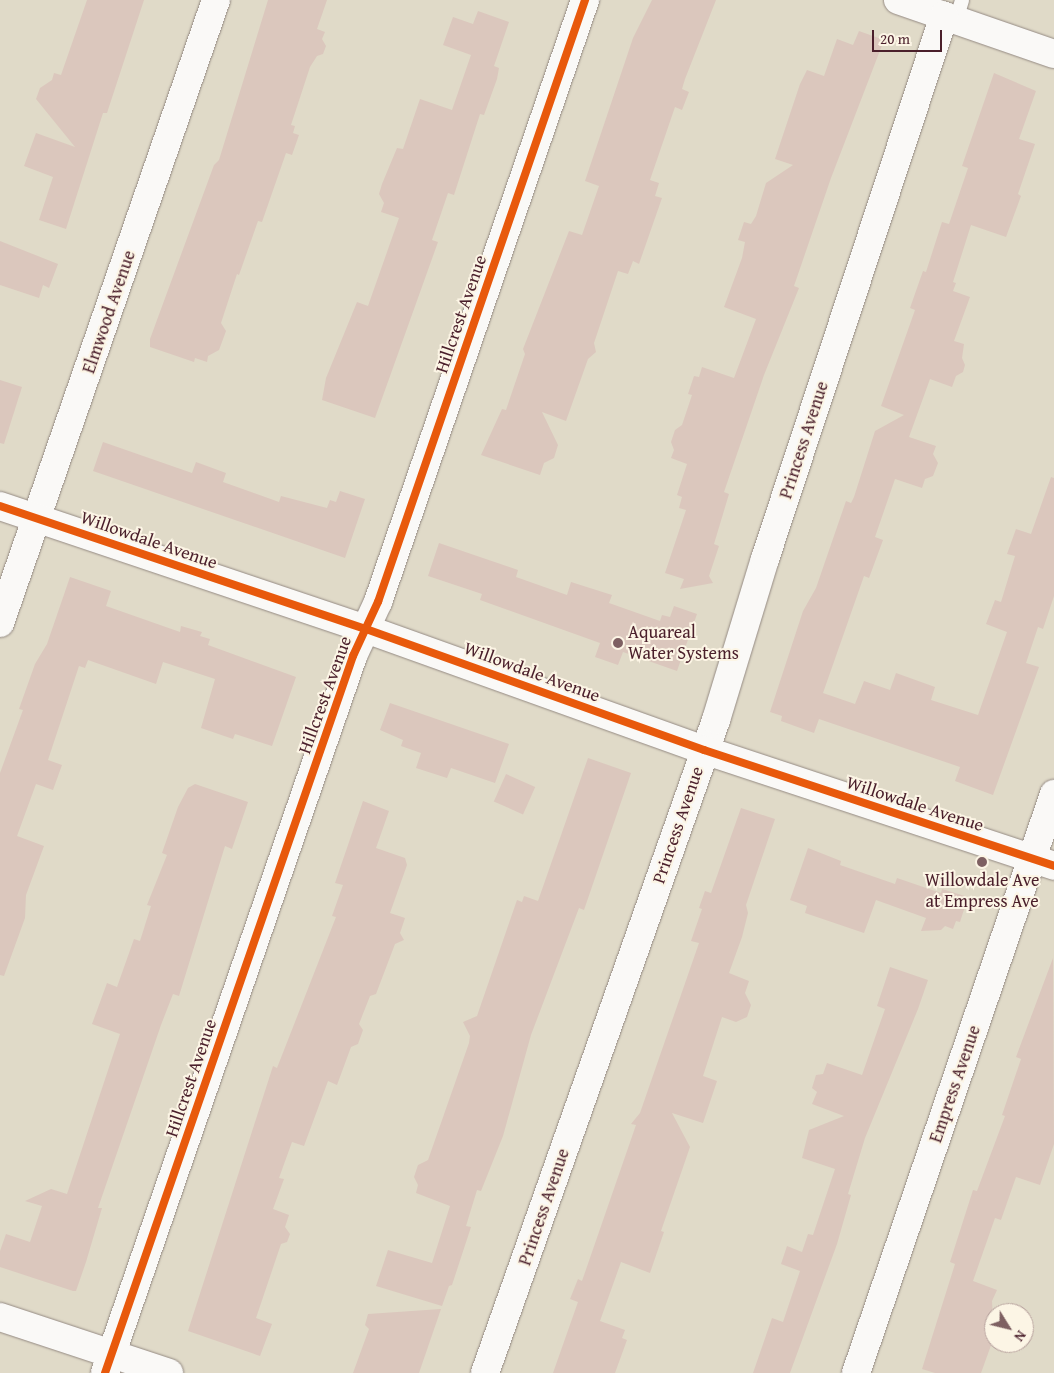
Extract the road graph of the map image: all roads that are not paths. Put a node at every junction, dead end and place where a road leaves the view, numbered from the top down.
1 (216, 0) edge
2 (585, 0) edge
3 (898, 0) edge
4 (954, 12) edge
5 (1054, 54) edge
6 (0, 506) edge
7 (37, 518) junction
8 (0, 623) edge
9 (366, 629) junction
10 (704, 750) junction
11 (1054, 794) edge
12 (1043, 862) edge
13 (0, 1317) edge
14 (108, 1363) edge
15 (169, 1373) edge
16 (485, 1373) edge
17 (856, 1373) edge

1 - 7 street, Elmwood Avenue
2 - 9 street, Hillcrest Avenue
3 - 4 street
4 - 5 street
4 - 10 street, Princess Avenue
6 - 7 street, Willowdale Avenue
7 - 8 street, Elmwood Avenue
7 - 9 street, Willowdale Avenue
9 - 10 street, Willowdale Avenue
9 - 14 street, Hillcrest Avenue
10 - 12 street, Willowdale Avenue
10 - 16 street, Princess Avenue
11 - 12 street, Empress Avenue
12 - 17 street, Empress Avenue
13 - 14 street
14 - 15 street

